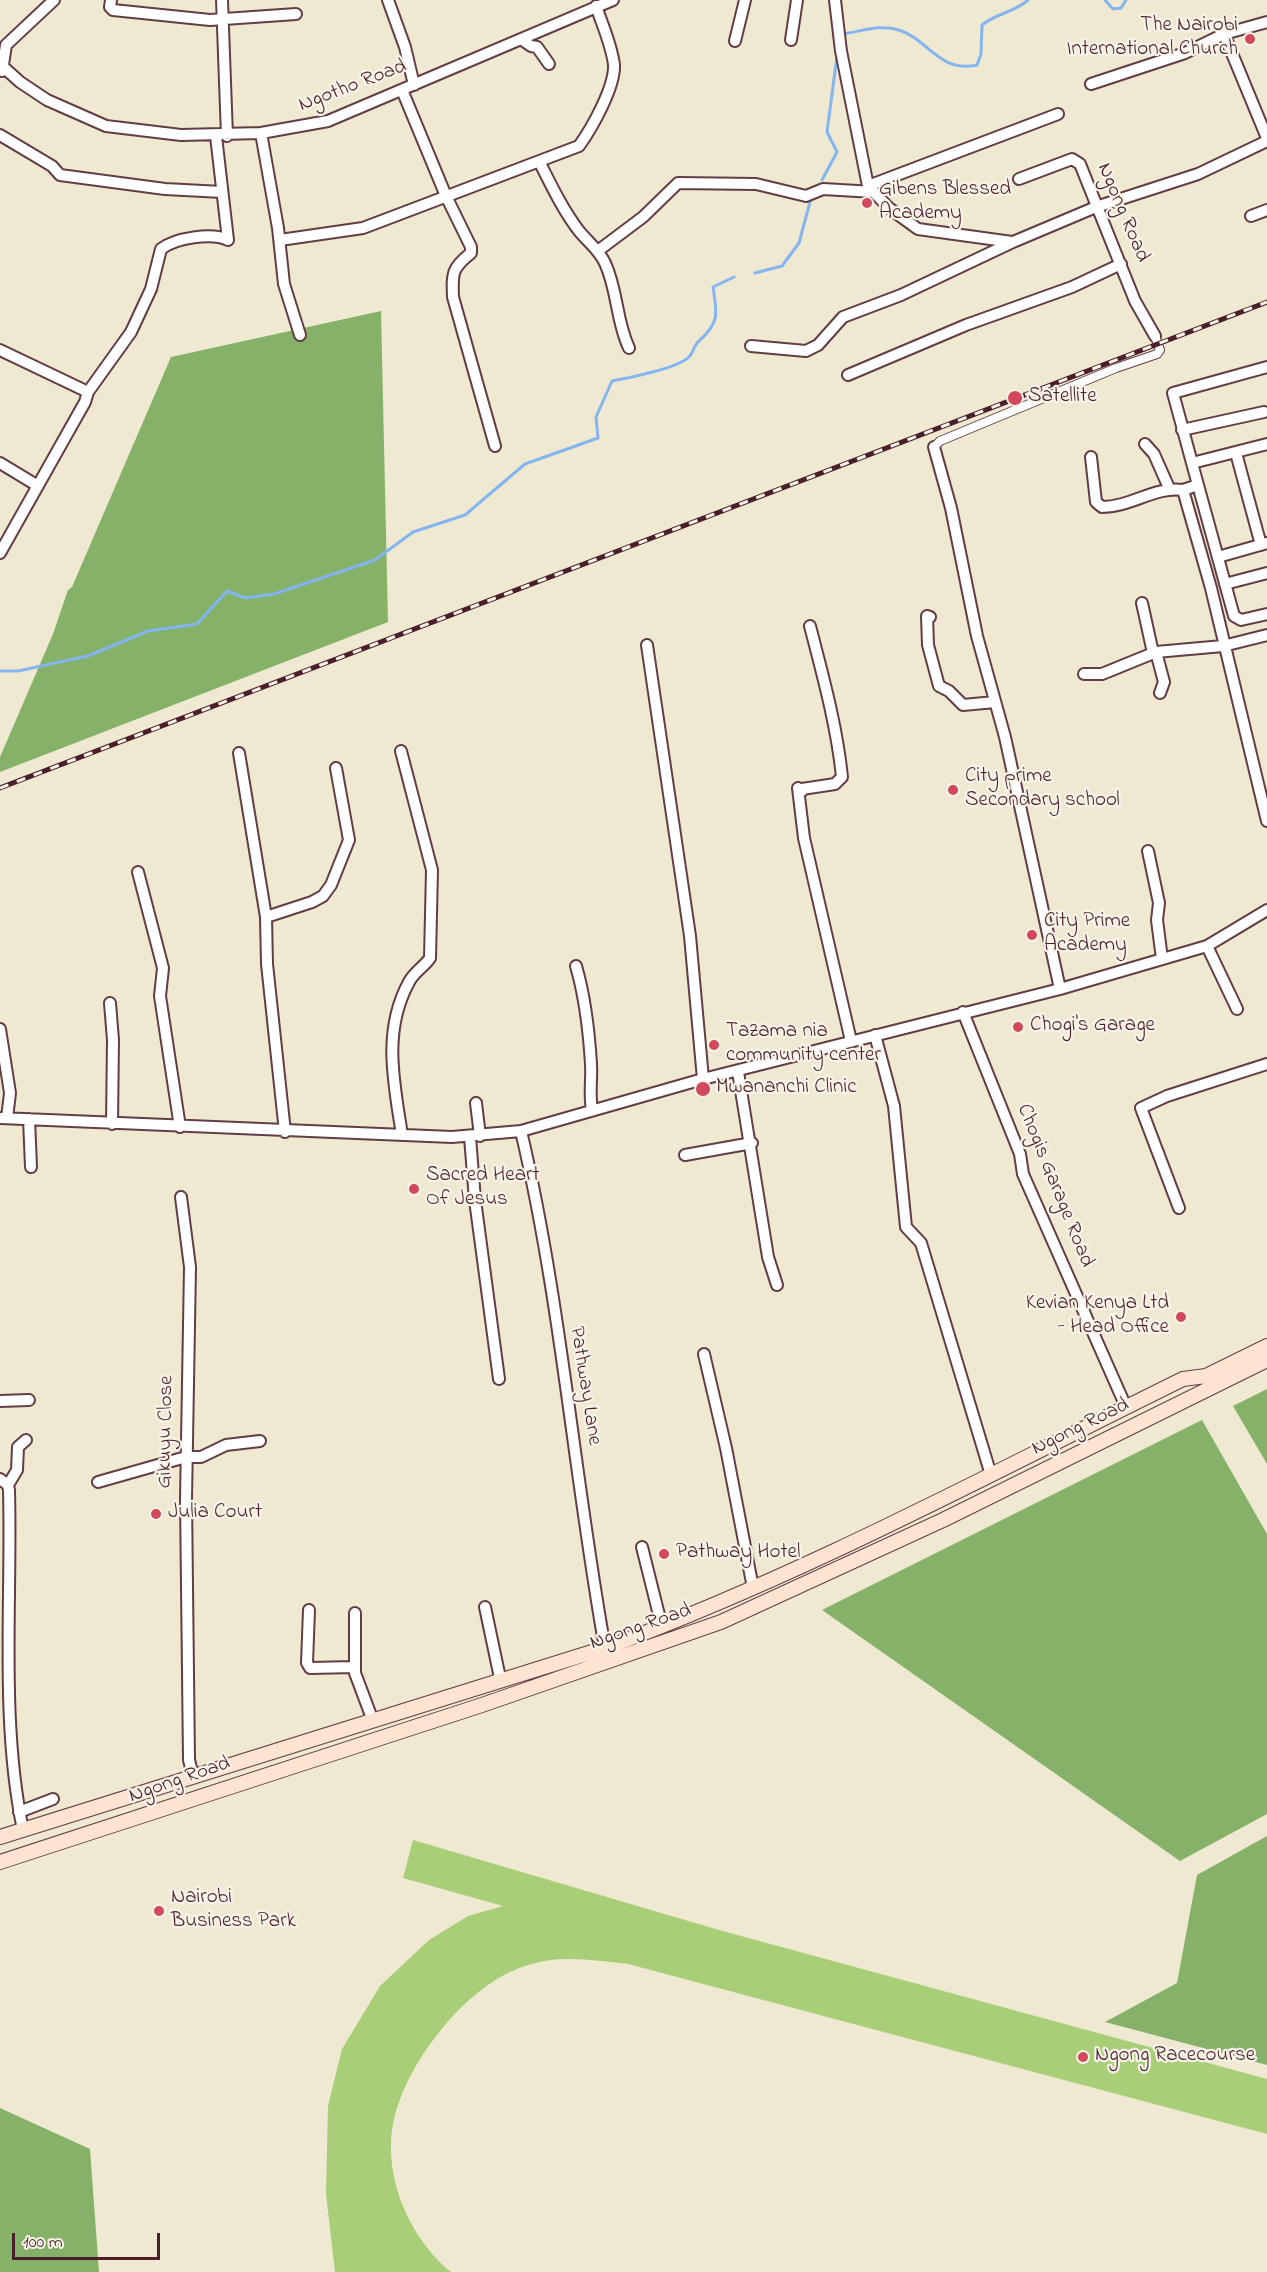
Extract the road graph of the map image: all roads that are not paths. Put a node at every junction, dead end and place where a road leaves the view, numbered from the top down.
1 (54, 0) edge
2 (111, 0) edge
3 (222, 0) edge
4 (388, 0) edge
5 (614, 0) edge
6 (745, 0) edge
7 (797, 0) edge
8 (835, 0) edge
9 (596, 6) junction
10 (296, 14) dead end
11 (224, 18) junction
12 (1267, 22) edge
13 (1224, 34) junction
14 (521, 39) junction
15 (791, 40) dead end
16 (735, 41) dead end
17 (549, 64) dead end
18 (1, 69) edge
19 (1091, 84) dead end
20 (414, 85) junction
21 (402, 90) junction
22 (1058, 114) dead end
23 (261, 133) junction
24 (0, 135) edge
25 (216, 136) junction
26 (228, 136) junction
27 (1267, 139) edge
28 (540, 163) junction
29 (1019, 179) dead end
30 (871, 189) junction
31 (222, 192) junction
32 (446, 196) junction
33 (1096, 207) junction
34 (1267, 210) edge
35 (1251, 216) dead end
36 (279, 240) junction
37 (1013, 242) junction
38 (599, 250) junction
39 (1121, 264) junction
40 (300, 335) dead end
41 (1155, 336) joint
42 (751, 346) dead end
43 (629, 348) dead end
44 (0, 350) edge
45 (1267, 367) edge
46 (848, 375) dead end
47 (88, 392) junction
48 (1264, 412) dead end
49 (1182, 430) junction
50 (1145, 444) dead end
51 (1267, 444) edge
52 (495, 446) dead end
53 (934, 447) joint
54 (1236, 453) junction
55 (1090, 457) dead end
56 (0, 463) edge
57 (1192, 463) junction
58 (1198, 484) junction
59 (38, 486) junction
60 (1169, 488) junction
61 (1183, 490) junction
62 (1264, 544) edge
63 (0, 553) edge
64 (1218, 557) junction
65 (1267, 573) edge
66 (1225, 584) junction
67 (1142, 603) dead end
68 (1267, 614) edge
69 (930, 617) dead end
70 (810, 626) dead end
71 (1267, 635) edge
72 (647, 645) dead end
73 (1223, 646) junction
74 (1155, 653) junction
75 (1084, 674) dead end
76 (1160, 693) dead end
77 (995, 702) junction
78 (401, 751) dead end
79 (239, 753) dead end
80 (336, 768) dead end
81 (1267, 821) edge
82 (1148, 851) dead end
83 (138, 872) dead end
84 (1267, 910) edge
85 (266, 917) junction
86 (1207, 946) junction
87 (1162, 959) junction
88 (576, 966) dead end
89 (1060, 989) junction
90 (110, 1003) dead end
91 (1237, 1009) dead end
92 (963, 1012) junction
93 (0, 1029) edge
94 (875, 1035) junction
95 (851, 1041) junction
96 (1267, 1064) edge
97 (738, 1072) junction
98 (703, 1079) junction
99 (476, 1102) dead end
100 (592, 1110) junction
101 (4, 1118) edge
102 (29, 1119) junction
103 (112, 1124) junction
104 (180, 1127) junction
105 (521, 1131) junction
106 (285, 1132) junction
107 (402, 1135) junction
108 (475, 1136) junction
109 (752, 1143) junction
110 (685, 1155) dead end
111 (31, 1167) dead end
112 (182, 1197) dead end
113 (1179, 1208) dead end
114 (777, 1285) dead end
115 (1267, 1346) edge
116 (704, 1354) dead end
117 (1267, 1360) edge
118 (499, 1378) dead end
119 (29, 1400) dead end
120 (0, 1401) edge
121 (1126, 1407) junction
122 (26, 1440) dead end
123 (260, 1441) dead end
124 (186, 1457) junction
125 (991, 1475) junction
126 (4, 1482) edge
127 (98, 1482) dead end
128 (642, 1547) dead end
129 (753, 1588) junction
130 (485, 1607) dead end
131 (309, 1610) dead end
132 (355, 1612) dead end
133 (662, 1627) junction
134 (605, 1648) junction
135 (355, 1667) junction
136 (500, 1678) junction
137 (373, 1720) junction
138 (193, 1776) junction
139 (53, 1799) dead end
140 (19, 1812) junction
141 (23, 1830) junction
142 (0, 1837) edge
143 (0, 1862) edge

1 - 18 street
2 - 11 street
3 - 11 street
4 - 20 street
5 - 9 street, Ngotho Road
6 - 16 street
7 - 15 street
8 - 30 street
9 - 14 street, Ngotho Road
9 - 28 street
10 - 11 street
11 - 26 street
12 - 13 street
13 - 19 street
13 - 27 street
14 - 17 street
14 - 20 street, Ngotho Road
18 - 25 street, Ngotho Road
20 - 21 street, Ngotho Road
21 - 23 street, Ngotho Road
21 - 32 street
22 - 30 street
23 - 26 street, Ngotho Road
23 - 36 street
24 - 31 street
25 - 26 street, Ngotho Road
25 - 31 street
27 - 33 street
28 - 32 street
28 - 38 street
29 - 33 street, Ngong Road
30 - 37 street
30 - 38 street
31 - 47 street
32 - 36 street
32 - 52 street
33 - 37 street
33 - 39 street, Ngong Road
34 - 35 street
36 - 40 street
37 - 42 street
38 - 43 street
39 - 41 street, Ngong Road
39 - 46 street
41 - 53 street
44 - 47 street
45 - 49 street
47 - 59 street
48 - 49 street
49 - 57 street
50 - 60 street
51 - 54 street
53 - 77 street
54 - 57 street
54 - 62 street
55 - 60 street
56 - 59 street
57 - 58 street
58 - 61 street
58 - 64 street
59 - 63 street
60 - 61 street
61 - 73 street
62 - 64 street
64 - 66 street
65 - 66 street
66 - 68 street
67 - 74 street
69 - 77 street
70 - 95 street
71 - 73 street
72 - 98 street
73 - 74 street
73 - 81 street
74 - 75 street
74 - 76 street
77 - 89 street
78 - 107 street
79 - 85 street
80 - 85 street
82 - 87 street
83 - 104 street
84 - 86 street
85 - 106 street
86 - 87 street
86 - 91 street
87 - 89 street
88 - 100 street
89 - 92 street
90 - 103 street
92 - 94 street
92 - 121 street, Chogis Garage Road
93 - 101 street
94 - 95 street
94 - 125 street
95 - 97 street
96 - 113 street
97 - 98 street
97 - 109 street
98 - 100 street
99 - 108 street
100 - 105 street
101 - 102 street
102 - 103 street
102 - 111 street
103 - 104 street
104 - 106 street
105 - 108 street
105 - 134 street, Pathway Lane
106 - 107 street
107 - 108 street
108 - 118 street
109 - 110 street
109 - 114 street
112 - 124 street, Gikuyu Close
115 - 121 main road, Ngong Road
116 - 129 street
117 - 143 main road, Ngong Road
119 - 120 street
121 - 125 main road, Ngong Road
122 - 126 street
123 - 124 street
124 - 127 street
124 - 138 street, Gikuyu Close
125 - 129 main road, Ngong Road
126 - 140 street
128 - 133 street
129 - 133 main road, Ngong Road
130 - 136 street
131 - 135 street
132 - 135 street
133 - 134 main road, Ngong Road
134 - 136 main road, Ngong Road
135 - 137 street
136 - 137 main road, Ngong Road
137 - 138 main road, Ngong Road
138 - 141 main road, Ngong Road
139 - 140 street
140 - 141 street
141 - 142 main road, Ngong Road

